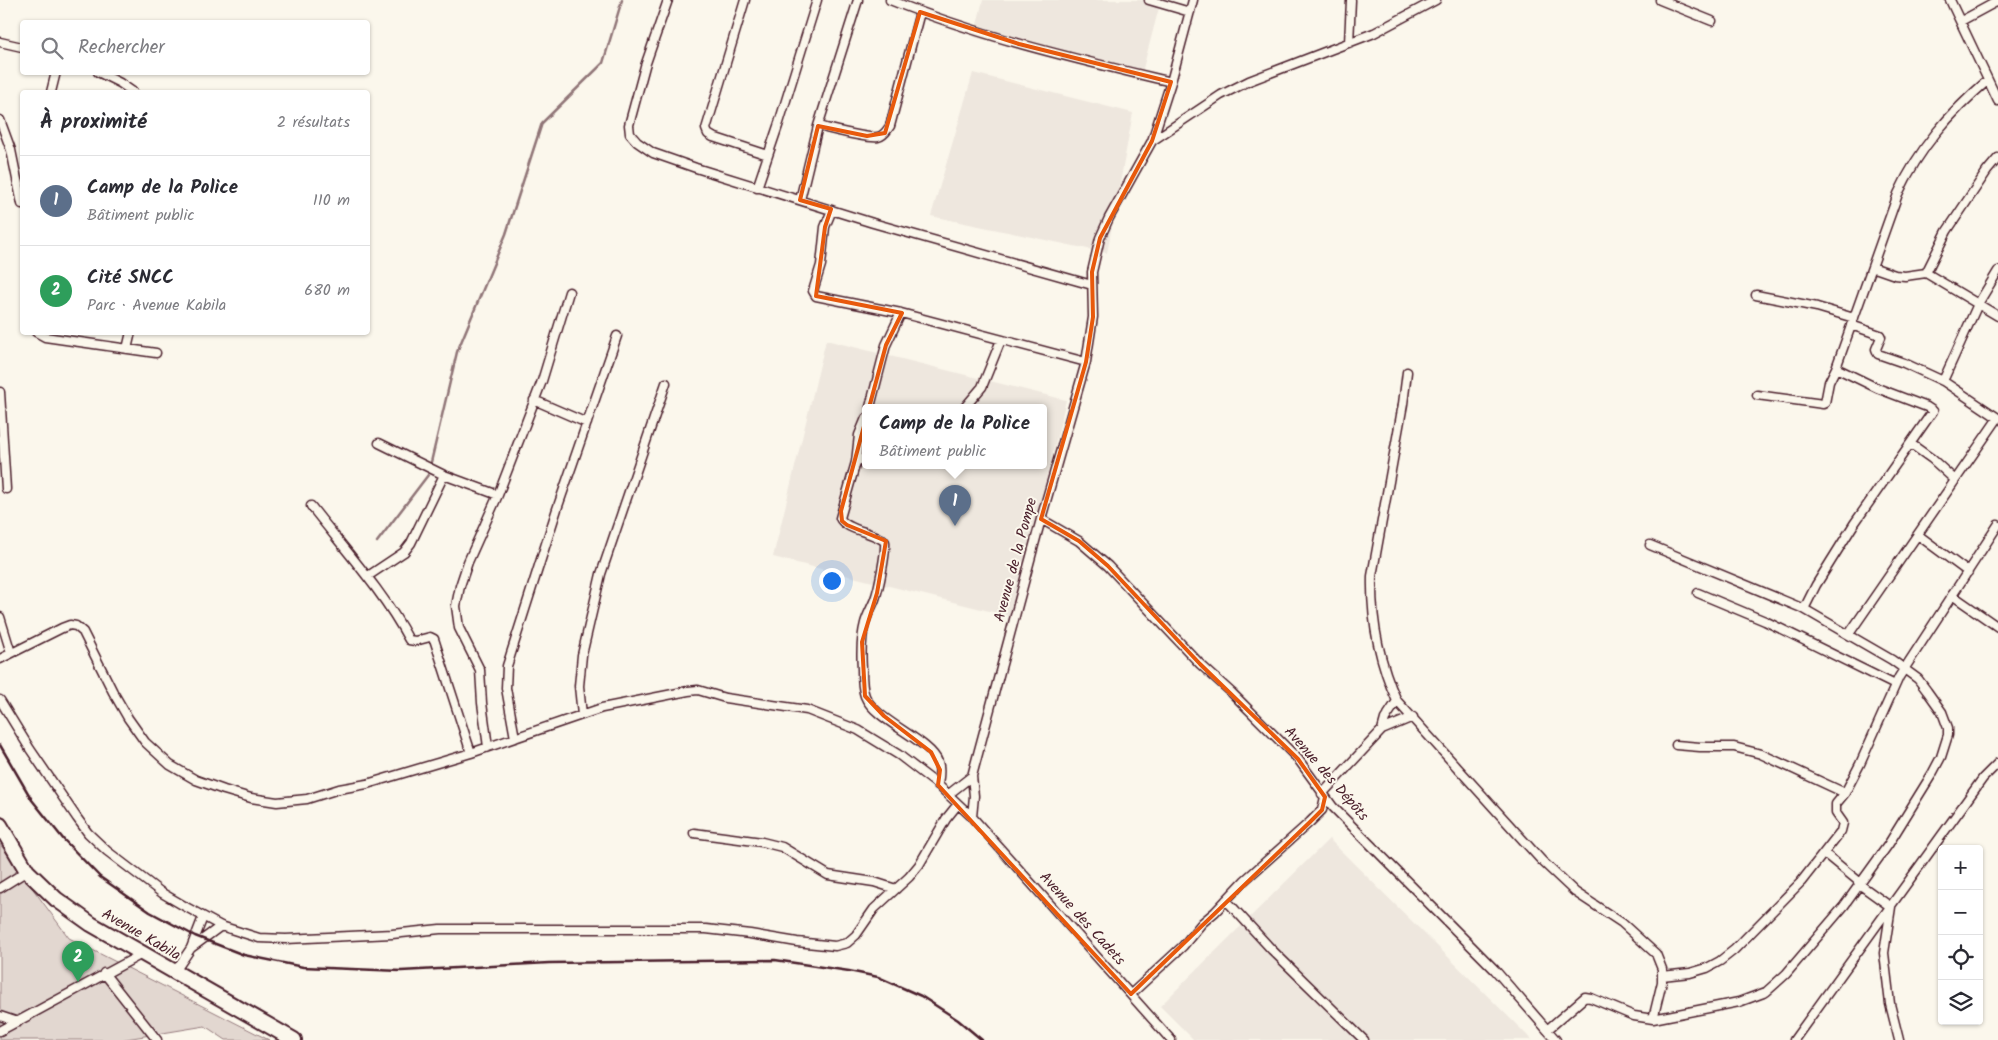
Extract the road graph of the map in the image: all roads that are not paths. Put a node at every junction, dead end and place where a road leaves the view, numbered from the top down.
1 (668, 0) edge
2 (745, 0) edge
3 (817, 0) edge
4 (858, 0) edge
5 (890, 0) edge
6 (1149, 0) edge
7 (1193, 0) edge
8 (1351, 0) edge
9 (1436, 0) edge
10 (1660, 0) edge
11 (1950, 0) edge
12 (1998, 0) edge
13 (920, 12) junction
14 (1190, 12) junction
15 (1712, 21) dead end
16 (1961, 21) junction
17 (0, 42) edge
18 (1348, 43) junction
19 (20, 47) edge
20 (55, 75) edge
21 (105, 75) edge
22 (1988, 80) junction
23 (1171, 82) junction
24 (52, 90) edge
25 (130, 90) edge
26 (1998, 101) edge
27 (0, 120) edge
28 (818, 126) junction
29 (1152, 141) junction
30 (768, 155) junction
31 (1998, 158) edge
32 (20, 184) edge
33 (756, 188) junction
34 (800, 200) junction
35 (832, 210) junction
36 (1872, 267) junction
37 (1998, 271) edge
38 (1926, 273) junction
39 (1092, 285) junction
40 (569, 292) dead end
41 (1756, 295) dead end
42 (1978, 304) junction
43 (901, 313) junction
44 (1998, 316) edge
45 (1852, 321) junction
46 (40, 335) edge
47 (130, 335) edge
48 (72, 336) edge
49 (617, 336) dead end
50 (1001, 340) junction
51 (127, 349) junction
52 (156, 353) dead end
53 (1086, 362) junction
54 (1836, 368) junction
55 (1407, 372) dead end
56 (1943, 381) junction
57 (666, 383) dead end
58 (0, 392) edge
59 (1757, 395) dead end
60 (534, 400) junction
61 (871, 404) edge
62 (968, 404) edge
63 (1998, 418) edge
64 (587, 423) junction
65 (862, 428) edge
66 (379, 444) dead end
67 (1911, 444) junction
68 (862, 459) edge
69 (856, 462) junction
70 (444, 475) junction
71 (1954, 480) junction
72 (6, 489) dead end
73 (498, 495) junction
74 (311, 506) dead end
75 (1041, 519) junction
76 (1998, 525) edge
77 (1918, 535) junction
78 (1650, 545) dead end
79 (1968, 572) junction
80 (368, 576) junction
81 (1698, 593) dead end
82 (1952, 595) junction
83 (1804, 610) junction
84 (0, 617) edge
85 (1998, 627) edge
86 (1849, 634) junction
87 (11, 653) junction
88 (0, 659) edge
89 (1904, 668) junction
90 (1895, 685) junction
91 (0, 700) edge
92 (1397, 701) junction
93 (582, 715) junction
94 (1413, 717) junction
95 (1382, 730) junction
96 (515, 738) junction
97 (1676, 745) dead end
98 (488, 747) junction
99 (471, 753) junction
100 (1998, 763) edge
101 (972, 776) junction
102 (938, 784) junction
103 (1845, 793) junction
104 (949, 794) junction
105 (1324, 796) junction
106 (958, 804) junction
107 (1333, 807) junction
108 (1322, 810) junction
109 (972, 817) junction
110 (0, 825) edge
111 (694, 834) dead end
112 (1824, 853) junction
113 (28, 871) junction
114 (1859, 884) junction
115 (0, 888) edge
116 (896, 889) junction
117 (1226, 900) junction
118 (1891, 907) junction
119 (203, 916) junction
120 (221, 926) junction
121 (191, 948) junction
122 (142, 954) junction
123 (104, 973) junction
124 (174, 973) junction
125 (1662, 976) junction
126 (1131, 994) junction
127 (0, 1016) edge
128 (1653, 1019) junction
129 (18, 1022) junction
130 (1547, 1030) junction
131 (0, 1031) edge
132 (156, 1040) edge
133 (294, 1040) edge
134 (1172, 1040) edge
135 (1364, 1040) edge
136 (1556, 1040) edge
137 (1794, 1040) edge
138 (1899, 1040) edge

1 - 33 street
2 - 30 street
3 - 30 street
4 - 28 street
5 - 13 street
6 - 14 street
7 - 14 street, Avenue de la Pompe
8 - 18 street
9 - 18 street
10 - 15 street
11 - 16 street
12 - 16 street
13 - 23 street
13 - 28 street
14 - 23 street, Avenue de la Pompe
16 - 22 street
17 - 19 street
18 - 29 street
20 - 24 street
21 - 25 street
22 - 26 street
22 - 36 street
23 - 29 street, Avenue de la Pompe
27 - 32 street
28 - 34 street
29 - 39 street, Avenue de la Pompe
30 - 33 street
31 - 38 street
33 - 34 street
34 - 35 street
35 - 39 street
35 - 43 street
36 - 38 street
36 - 45 street
37 - 42 street
38 - 42 street
39 - 53 street, Avenue de la Pompe
40 - 60 street
41 - 45 street
42 - 44 street
42 - 56 street
43 - 50 street
43 - 61 street
45 - 54 street
45 - 56 street
46 - 48 street
47 - 51 street
48 - 51 street
49 - 64 street
50 - 53 street
50 - 62 street
51 - 52 street
53 - 75 street, Avenue de la Pompe
54 - 59 street
54 - 67 street
55 - 92 street
56 - 63 street
57 - 93 street
58 - 72 street
60 - 64 street
60 - 73 street
63 - 71 street
64 - 96 street
65 - 69 street
66 - 70 street
67 - 71 street
67 - 83 street
68 - 69 street
69 - 102 street
70 - 73 street
70 - 80 street
71 - 77 street
73 - 98 street
74 - 80 street
75 - 101 street, Avenue de la Pompe
75 - 105 street, Avenue des Dépôts
76 - 79 street
77 - 79 street
77 - 86 street
78 - 83 street
79 - 82 street
80 - 99 street
81 - 90 street
82 - 85 street
82 - 89 street
83 - 86 street
84 - 87 street
86 - 89 street
87 - 88 street
87 - 99 street, Avenue des Cadets
89 - 90 street
89 - 114 street
90 - 103 street
91 - 119 street
92 - 94 street
92 - 95 street
93 - 96 street, Avenue des Cadets
93 - 102 street, Avenue des Cadets
94 - 95 street
94 - 125 street
95 - 105 street
96 - 98 street, Avenue des Cadets
97 - 103 street
98 - 99 street, Avenue des Cadets
100 - 118 street
101 - 104 street
101 - 109 street, Avenue de la Pompe
102 - 104 street, Avenue des Cadets
103 - 112 street
104 - 106 street, Avenue des Cadets
105 - 107 street, Avenue des Dépôts
105 - 108 street
106 - 109 street, Avenue des Cadets
106 - 116 street
107 - 108 street
107 - 130 street, Avenue des Dépôts
108 - 117 street
109 - 126 street, Avenue des Cadets
110 - 113 highway, Avenue Kabila
111 - 116 street
112 - 114 street
112 - 125 street
113 - 115 street
113 - 122 highway, Avenue Kabila
114 - 118 street
114 - 128 street
116 - 120 street
117 - 126 street
117 - 135 street
118 - 137 street
118 - 138 street
119 - 120 street
119 - 121 street
120 - 121 street
121 - 124 street
122 - 123 street
122 - 124 highway, Avenue Kabila
123 - 129 street
123 - 132 street
124 - 133 highway, Avenue Kabila
125 - 128 street
126 - 134 street, Avenue des Cadets
127 - 129 street
128 - 130 street
129 - 131 street
130 - 136 street, Avenue des Dépôts

